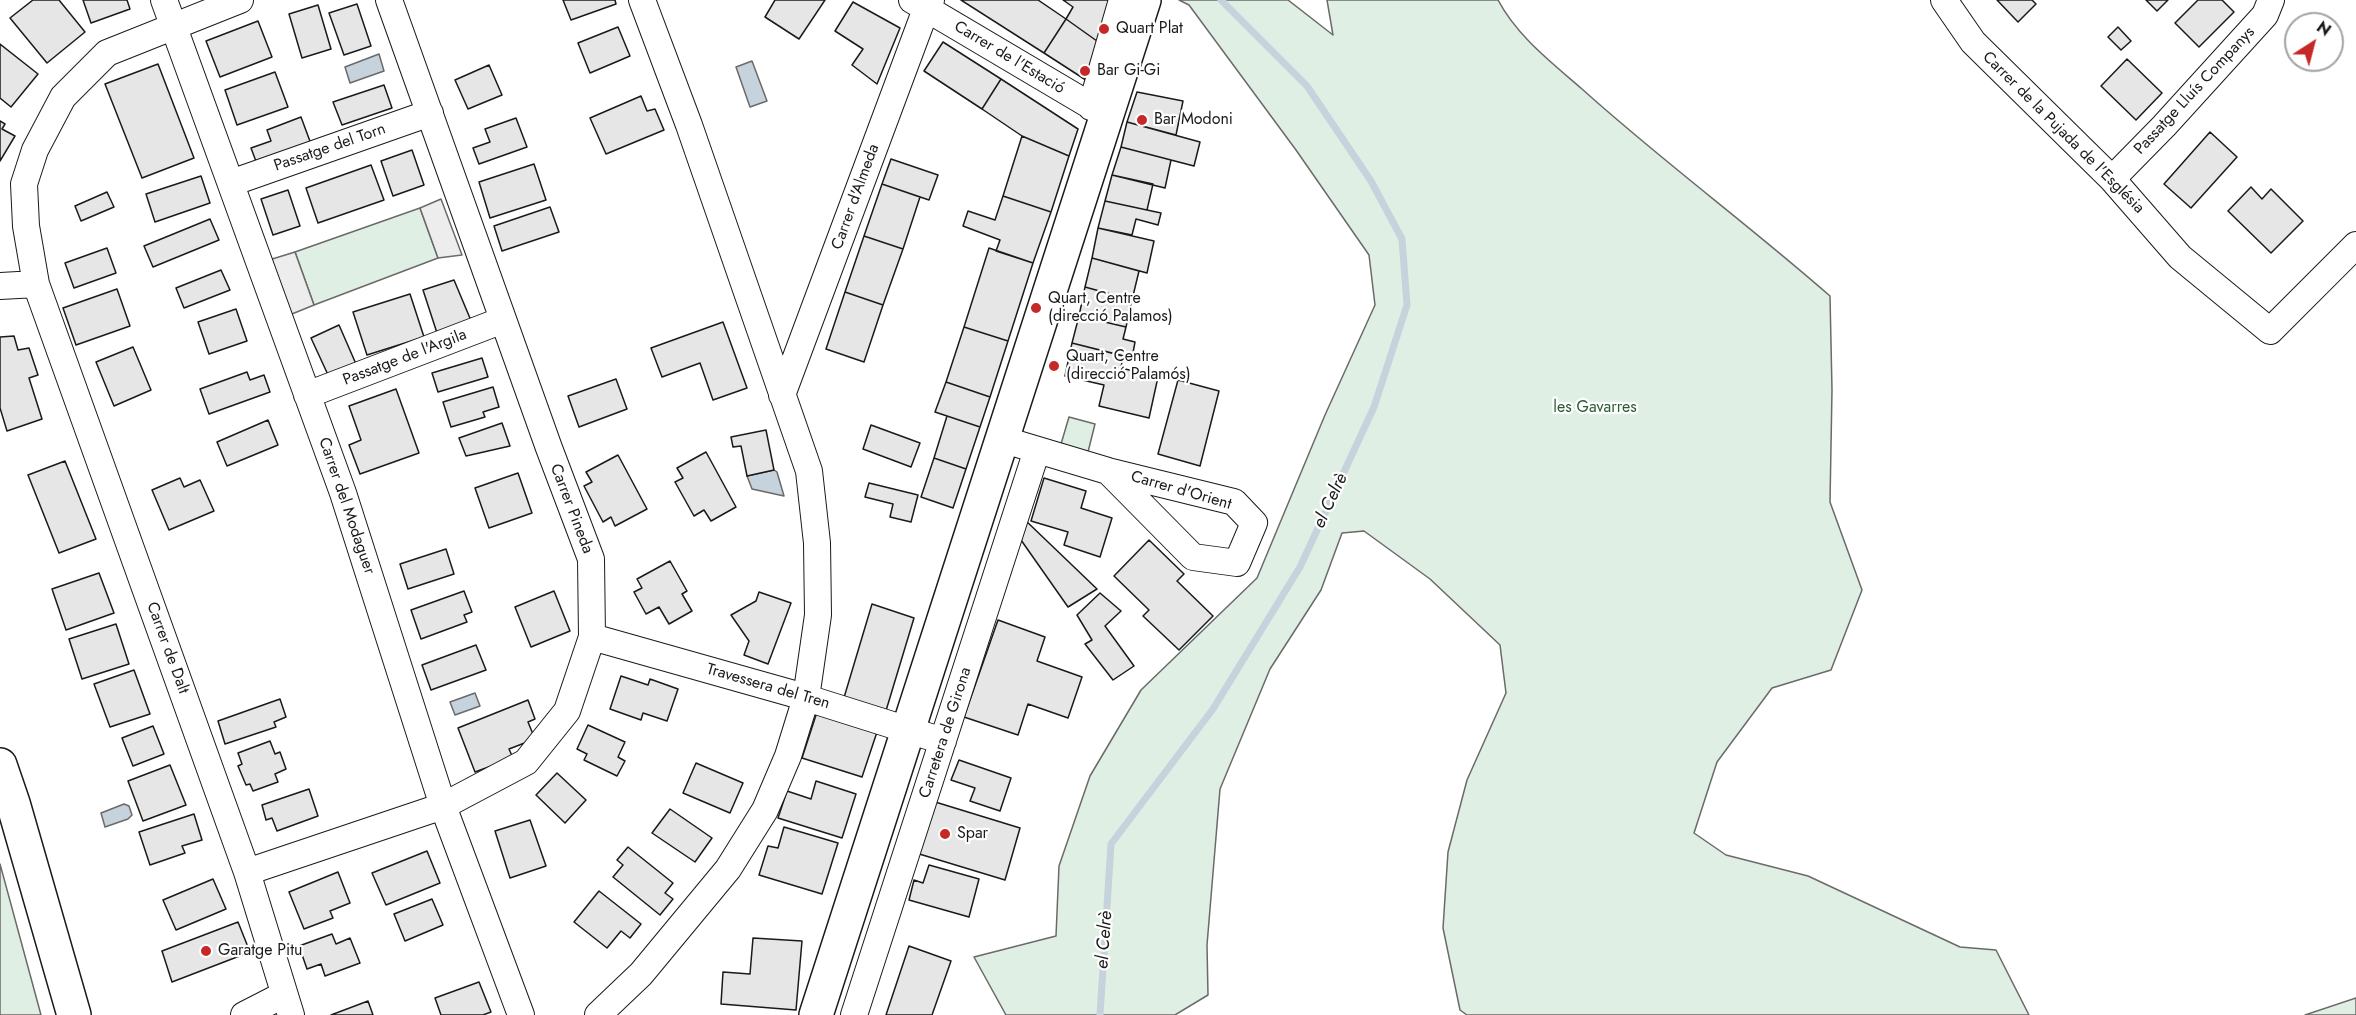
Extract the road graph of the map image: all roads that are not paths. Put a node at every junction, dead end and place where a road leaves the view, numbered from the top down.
1 (164, 0) edge
2 (240, 0) edge
3 (389, 0) edge
4 (642, 0) edge
5 (1122, 0) edge
6 (1144, 0) edge
7 (1944, 0) edge
8 (2271, 0) edge
9 (923, 3) edge
10 (174, 27) junction
11 (1099, 112) junction
12 (430, 113) junction
13 (2112, 179) junction
14 (231, 183) junction
15 (2356, 245) edge
16 (36, 284) junction
17 (0, 286) edge
18 (503, 320) junction
19 (307, 395) junction
20 (782, 395) junction
21 (1001, 439) junction
22 (1037, 450) junction
23 (1108, 471) junction
24 (592, 637) junction
25 (806, 698) junction
26 (908, 730) junction
27 (943, 741) junction
28 (0, 765) edge
29 (443, 806) junction
30 (247, 872) junction
31 (287, 1005) edge
32 (74, 1015) edge
33 (244, 1015) edge
34 (521, 1015) edge
35 (598, 1015) edge
36 (816, 1015) edge
37 (854, 1015) edge

1 - 10 street, Carrer del Modaguer
2 - 10 street
3 - 12 street, Carrer Pineda
4 - 20 street
5 - 11 street
6 - 11 main road
7 - 13 street, Carrer de la Pujada de l'Església
8 - 13 street, Passatge Lluís Companys
9 - 11 street, Carrer de l'Estació
9 - 20 street, Carrer d'Almeda
10 - 14 street, Carrer del Modaguer
10 - 16 street
11 - 21 main road
12 - 14 street, Passatge del Torn
12 - 18 street, Carrer Pineda
13 - 15 street, Carrer de la Pujada de l'Església
14 - 19 street, Carrer del Modaguer
16 - 17 street
16 - 30 street, Carrer de Dalt
18 - 19 street, Passatge de l'Argila
18 - 24 street, Carrer Pineda
19 - 29 street, Carrer del Modaguer
20 - 25 street
21 - 22 street, Carrer d'Orient
21 - 26 main road
22 - 23 street, Carrer d'Orient
22 - 27 street, Carretera de Girona
23 - 23 street, Carrer d'Orient
24 - 25 street, Travessera del Tren
24 - 29 street, Carrer Pineda
25 - 26 street, Travessera del Tren
25 - 35 street
26 - 27 street, Travessera del Tren
26 - 36 main road
27 - 37 street, Carretera de Girona
28 - 32 main road
29 - 30 street, Carrer Pineda
29 - 34 street, Carrer del Modaguer
30 - 31 street, Carrer de Dalt
31 - 33 street

